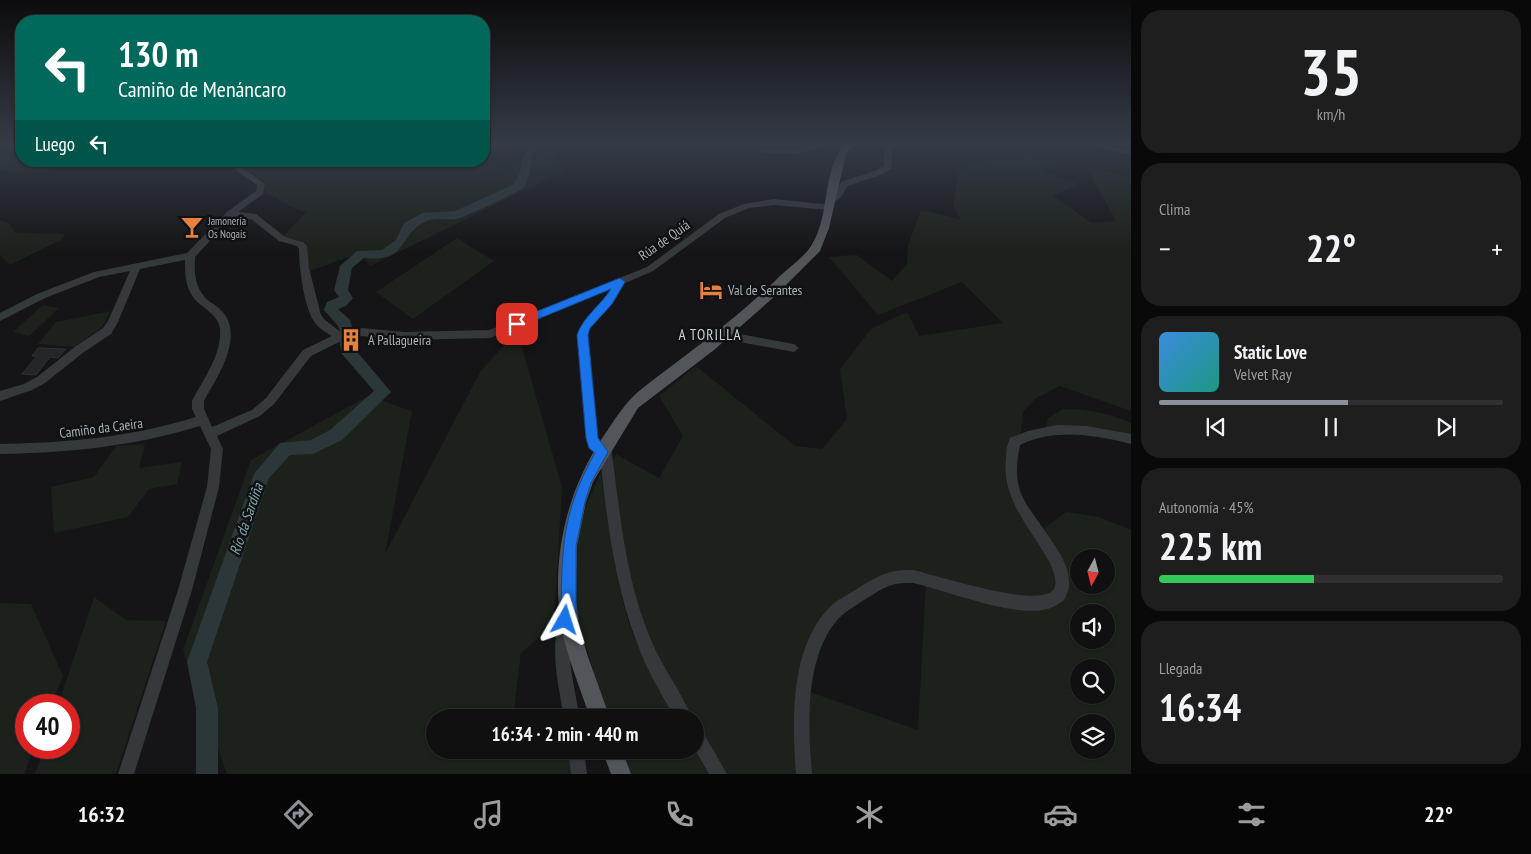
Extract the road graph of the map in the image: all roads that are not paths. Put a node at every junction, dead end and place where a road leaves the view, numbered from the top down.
1 (254, 179) edge
2 (835, 179) edge
3 (859, 179) edge
4 (830, 204) junction
5 (230, 214) junction
6 (190, 256) junction
7 (136, 268) junction
8 (620, 282) junction
9 (0, 317) edge
10 (723, 334) junction
11 (340, 337) junction
12 (794, 348) dead end
13 (4, 395) edge
14 (0, 404) edge
15 (203, 420) junction
16 (211, 433) junction
17 (1131, 439) edge
18 (0, 449) edge
19 (603, 450) junction
20 (569, 614) junction
21 (571, 709) edge
22 (597, 709) edge
23 (679, 709) edge
24 (704, 750) edge
25 (577, 759) edge
26 (615, 759) edge
27 (126, 774) edge
28 (579, 774) edge
29 (621, 774) edge
30 (719, 774) edge
31 (804, 774) edge

1 - 5 street
2 - 4 main road
3 - 4 street
4 - 8 street, Rúa de Quiá
4 - 10 main road
5 - 6 street
5 - 11 street
6 - 7 street
6 - 15 street
7 - 9 street
7 - 13 street
8 - 11 street, Rúa de Quiá
8 - 19 street
10 - 12 street
10 - 19 main road
11 - 16 street, Rúa de Quiá
13 - 14 street
15 - 16 street
15 - 18 street, Camiño da Caeira
16 - 27 street
17 - 31 street
19 - 20 main road
19 - 23 street
20 - 21 street
20 - 22 main road
24 - 30 street
25 - 28 street
26 - 29 main road

